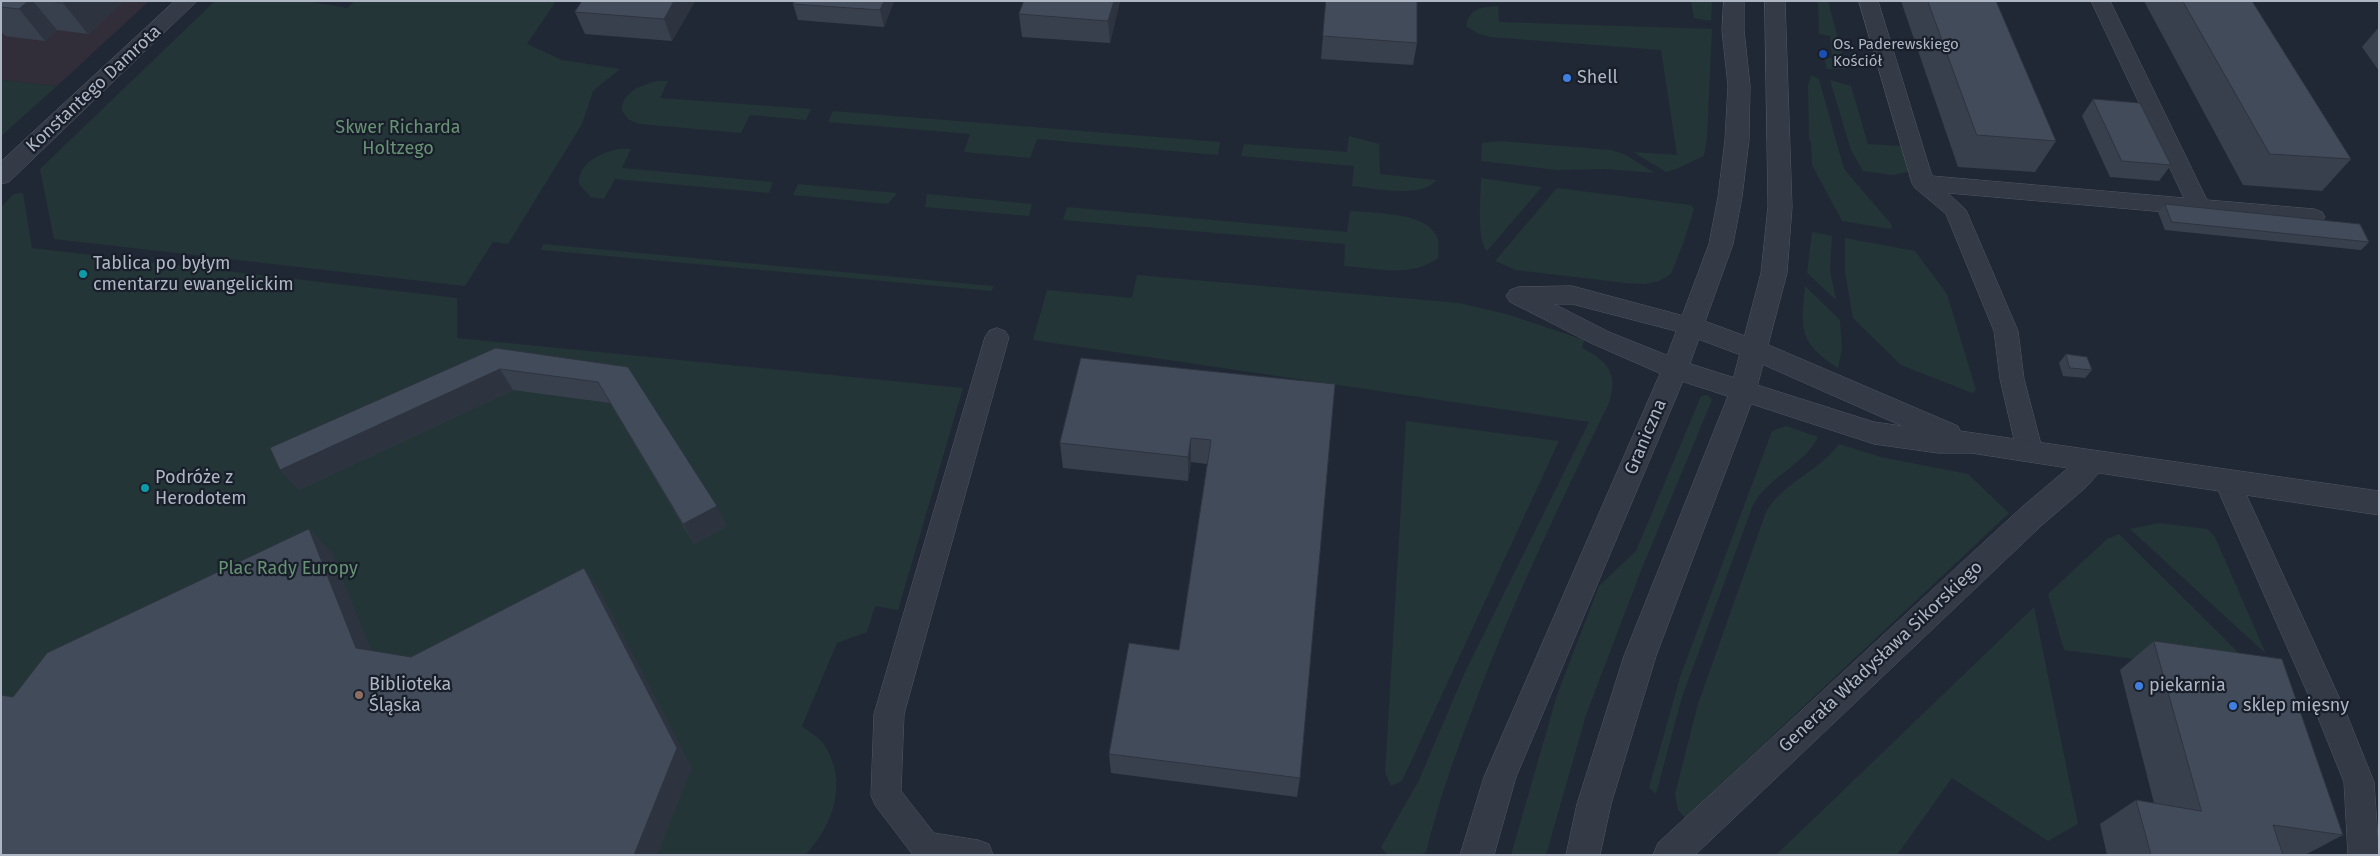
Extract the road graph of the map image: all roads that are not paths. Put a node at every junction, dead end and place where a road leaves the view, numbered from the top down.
1 (187, 1) edge
2 (1734, 1) edge
3 (1775, 1) edge
4 (1868, 1) edge
5 (2100, 1) edge
6 (1, 176) edge
7 (1924, 183) junction
8 (2199, 207) junction
9 (2314, 217) edge
10 (1691, 326) junction
11 (997, 337) dead end
12 (1755, 350) junction
13 (1675, 369) junction
14 (1743, 391) junction
15 (1971, 442) junction
16 (2030, 452) junction
17 (2092, 461) junction
18 (2227, 481) junction
19 (2379, 503) edge
20 (978, 855) edge
21 (1477, 855) edge
22 (1583, 855) edge
23 (1670, 855) edge
24 (2364, 855) edge

1 - 6 street, Konstantego Damrota
2 - 10 street, Graniczna
3 - 12 street
4 - 7 lane
5 - 8 lane
7 - 8 lane
7 - 16 lane
8 - 9 lane
10 - 12 street
10 - 13 street, Graniczna
10 - 13 lane
11 - 20 lane
12 - 14 street
12 - 15 street
13 - 14 street
13 - 21 street, Graniczna
14 - 15 street
14 - 22 street
15 - 16 street
16 - 17 street
17 - 18 street
17 - 23 street, Generała Władysława Sikorskiego
18 - 19 street
18 - 24 lane

